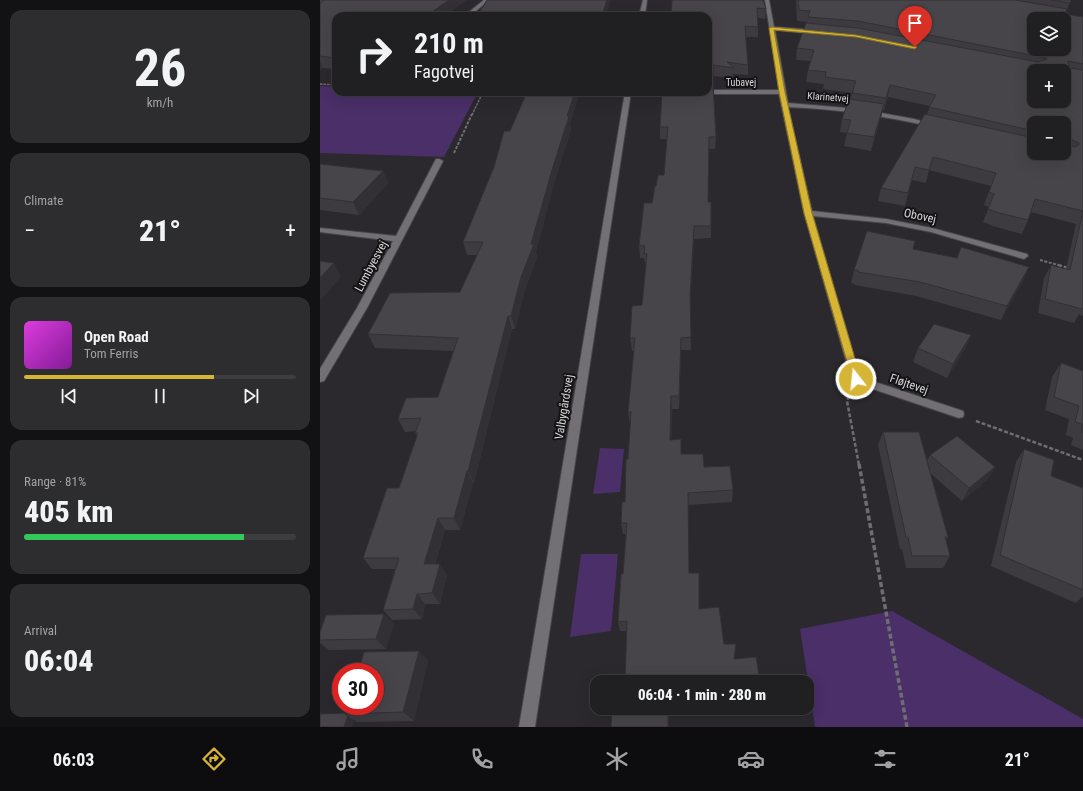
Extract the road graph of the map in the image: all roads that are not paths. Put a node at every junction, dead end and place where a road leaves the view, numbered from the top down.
1 (487, 0) edge
2 (644, 0) edge
3 (767, 0) edge
4 (472, 12) edge
5 (642, 12) edge
6 (772, 28) junction
7 (826, 32) edge
8 (712, 92) edge
9 (782, 92) junction
10 (627, 96) edge
11 (785, 105) junction
12 (944, 127) edge
13 (439, 161) road end
14 (808, 213) junction
15 (320, 230) edge
16 (399, 239) junction
17 (1024, 256) road end
18 (320, 378) edge
19 (959, 414) road end
20 (527, 727) edge

1 - 4 street
2 - 5 street
3 - 6 street
6 - 7 street
6 - 9 street
8 - 9 street, Tubavej
9 - 11 street
10 - 20 street, Valbygårdsvej
11 - 12 street, Klarinetvej
11 - 14 street
13 - 16 street, Lumbyesvej
14 - 17 street, Obovej
14 - 19 street, Fløjtevej
15 - 16 street
16 - 18 street, Lumbyesvej

